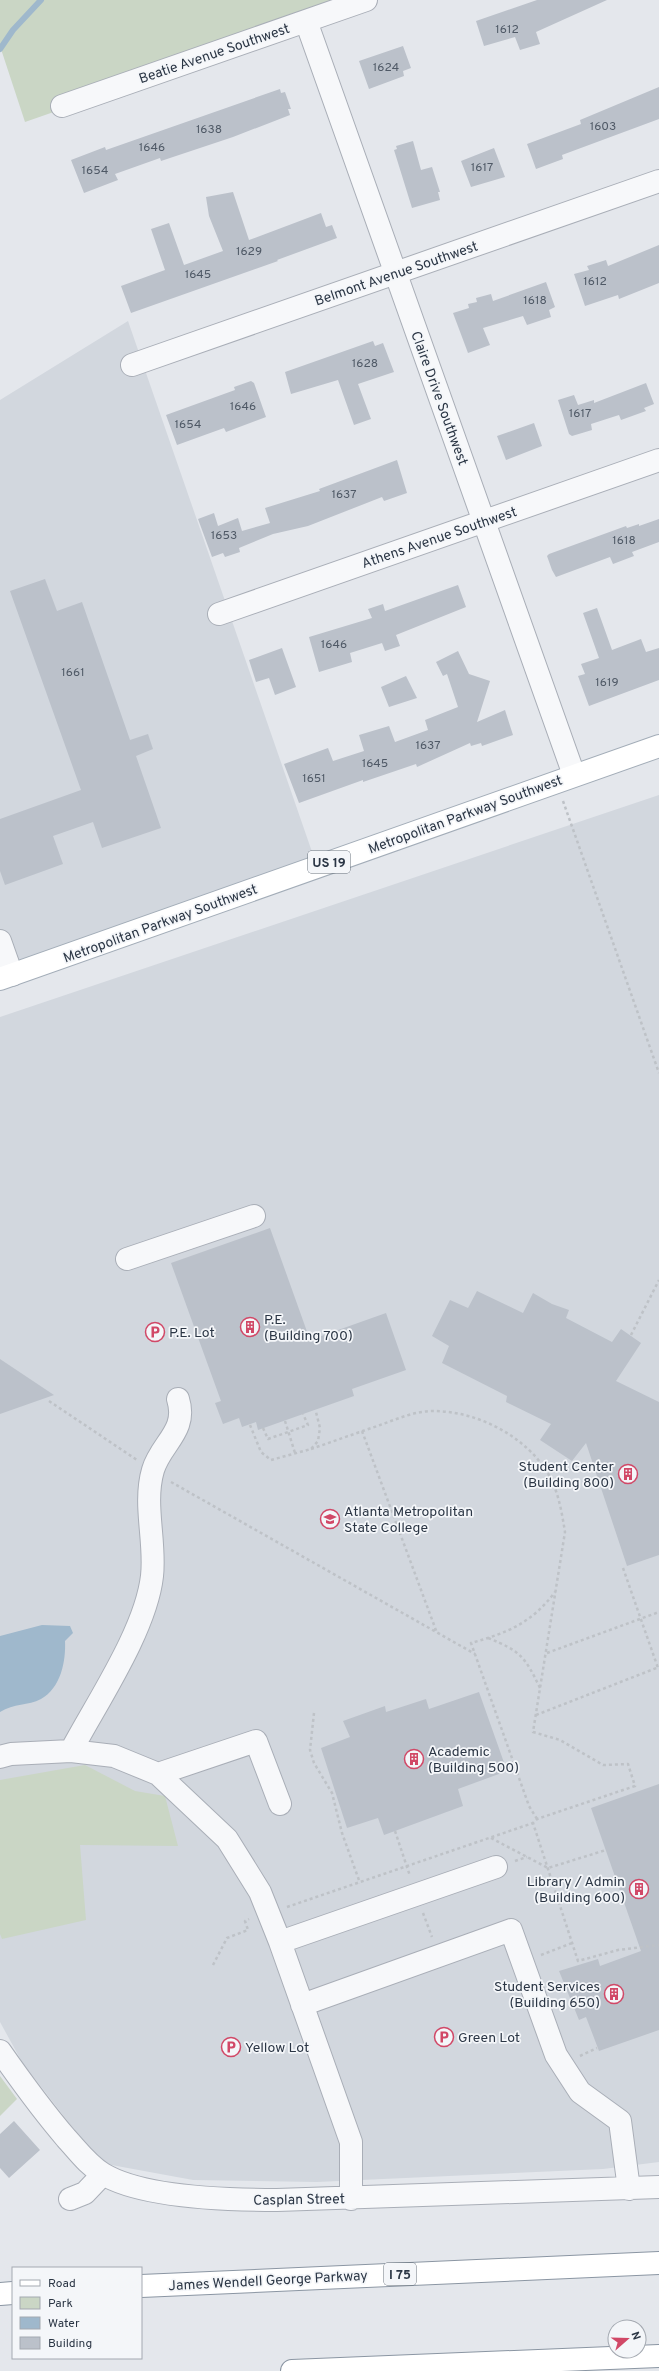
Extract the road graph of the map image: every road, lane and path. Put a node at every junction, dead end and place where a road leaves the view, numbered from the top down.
1 (366, 0) edge
2 (306, 21) junction
3 (62, 106) dead end
4 (659, 181) edge
5 (396, 273) junction
6 (132, 365) dead end
7 (659, 460) edge
8 (484, 522) junction
9 (219, 614) dead end
10 (659, 746) edge
11 (565, 778) junction
12 (0, 942) edge
13 (6, 977) edge
14 (659, 1074) edge
15 (254, 1216) dead end
16 (127, 1259) dead end
17 (659, 1280) edge
18 (631, 1335) dead end
19 (178, 1399) dead end
20 (49, 1401) dead end
21 (316, 1412) dead end
22 (303, 1414) dead end
23 (285, 1421) dead end
24 (250, 1424) dead end
25 (263, 1428) dead end
26 (362, 1431) junction
27 (289, 1432) junction
28 (311, 1448) junction
29 (295, 1453) junction
30 (153, 1470) junction
31 (623, 1568) dead end
32 (556, 1591) junction
33 (659, 1612) edge
34 (641, 1618) junction
35 (437, 1633) junction
36 (488, 1638) junction
37 (546, 1653) junction
38 (475, 1654) junction
39 (659, 1668) edge
40 (540, 1689) junction
41 (314, 1713) dead end
42 (536, 1715) junction
43 (71, 1751) junction
44 (0, 1757) edge
45 (158, 1774) junction
46 (280, 1804) dead end
47 (537, 1819) junction
48 (533, 1823) junction
49 (491, 1838) junction
50 (606, 1850) dead end
51 (496, 1867) dead end
52 (548, 1868) junction
53 (360, 1883) junction
54 (279, 1910) dead end
55 (426, 1920) dead end
56 (248, 1930) dead end
57 (430, 1932) dead end
58 (280, 1942) junction
59 (572, 1943) junction
60 (659, 1945) edge
61 (538, 1956) dead end
62 (213, 1965) dead end
63 (302, 2005) junction
64 (597, 2048) dead end
65 (0, 2051) edge
66 (576, 2058) dead end
67 (103, 2174) junction
68 (659, 2187) edge
69 (629, 2189) junction
70 (70, 2199) dead end
71 (352, 2199) junction
72 (659, 2263) edge
73 (142, 2286) edge
74 (12, 2293) edge
75 (0, 2294) edge
76 (659, 2356) edge
77 (292, 2371) edge

1 - 2 street, Beatie Avenue Southwest
2 - 3 street, Beatie Avenue Southwest
2 - 5 street, Claire Drive Southwest
4 - 5 street, Belmont Avenue Southwest
5 - 6 street, Belmont Avenue Southwest
5 - 8 street, Claire Drive Southwest
7 - 8 street, Athens Avenue Southwest
8 - 9 street, Athens Avenue Southwest
8 - 11 street, Claire Drive Southwest
10 - 11 main road, Metropolitan Parkway Southwest / US 19
11 - 13 main road, Metropolitan Parkway Southwest / US 19
11 - 14 path
12 - 13 street
15 - 16 street
17 - 18 path
19 - 30 street
20 - 30 path
21 - 28 path
22 - 27 path
23 - 27 path
24 - 29 path
25 - 27 path
26 - 28 path
26 - 32 path
26 - 35 path
27 - 29 path
28 - 29 path
30 - 35 path
30 - 43 street
31 - 34 path
32 - 36 path
32 - 37 path
33 - 34 path
34 - 37 path
34 - 39 path
35 - 38 path
36 - 38 path
36 - 40 path
37 - 40 path
38 - 47 path
39 - 42 path
40 - 42 path
41 - 53 path
42 - 47 path
43 - 44 street
43 - 45 street
45 - 46 street
45 - 58 street
47 - 48 path
48 - 49 path
48 - 52 path
49 - 52 path
49 - 53 path
50 - 52 path
51 - 58 street
52 - 59 path
53 - 54 path
55 - 57 path
56 - 62 path
58 - 63 street
59 - 60 path
59 - 61 path
63 - 69 street
63 - 71 street
64 - 66 path
65 - 67 street, Casplan Street
67 - 70 street
67 - 71 street, Casplan Street
68 - 69 street, Casplan Street
69 - 71 street, Casplan Street
72 - 73 main road, James Wendell George Parkway / I 75
74 - 75 main road
76 - 77 main road

